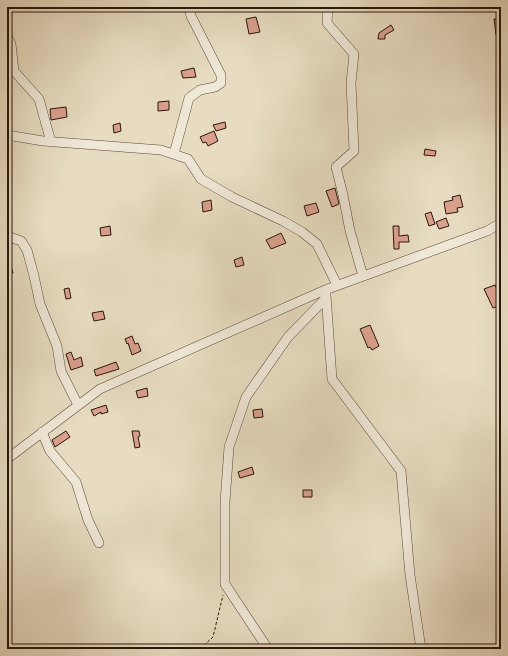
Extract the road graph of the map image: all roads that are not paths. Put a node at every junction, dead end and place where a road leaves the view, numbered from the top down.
1 (188, 7) edge
2 (328, 7) edge
3 (7, 36) edge
4 (7, 135) edge
5 (51, 142) junction
6 (174, 154) junction
7 (501, 223) edge
8 (7, 236) edge
9 (363, 276) junction
10 (337, 285) junction
11 (326, 294) junction
12 (78, 405) junction
13 (42, 432) junction
14 (7, 459) edge
15 (99, 543) dead end
16 (268, 649) edge
17 (421, 649) edge

1 - 6 street
2 - 9 street
3 - 5 street
4 - 5 street
5 - 6 street
6 - 10 street
7 - 9 street
8 - 12 street
9 - 10 street
10 - 11 street
11 - 12 street
11 - 16 street
11 - 17 street
12 - 13 street
13 - 14 street
13 - 15 street

